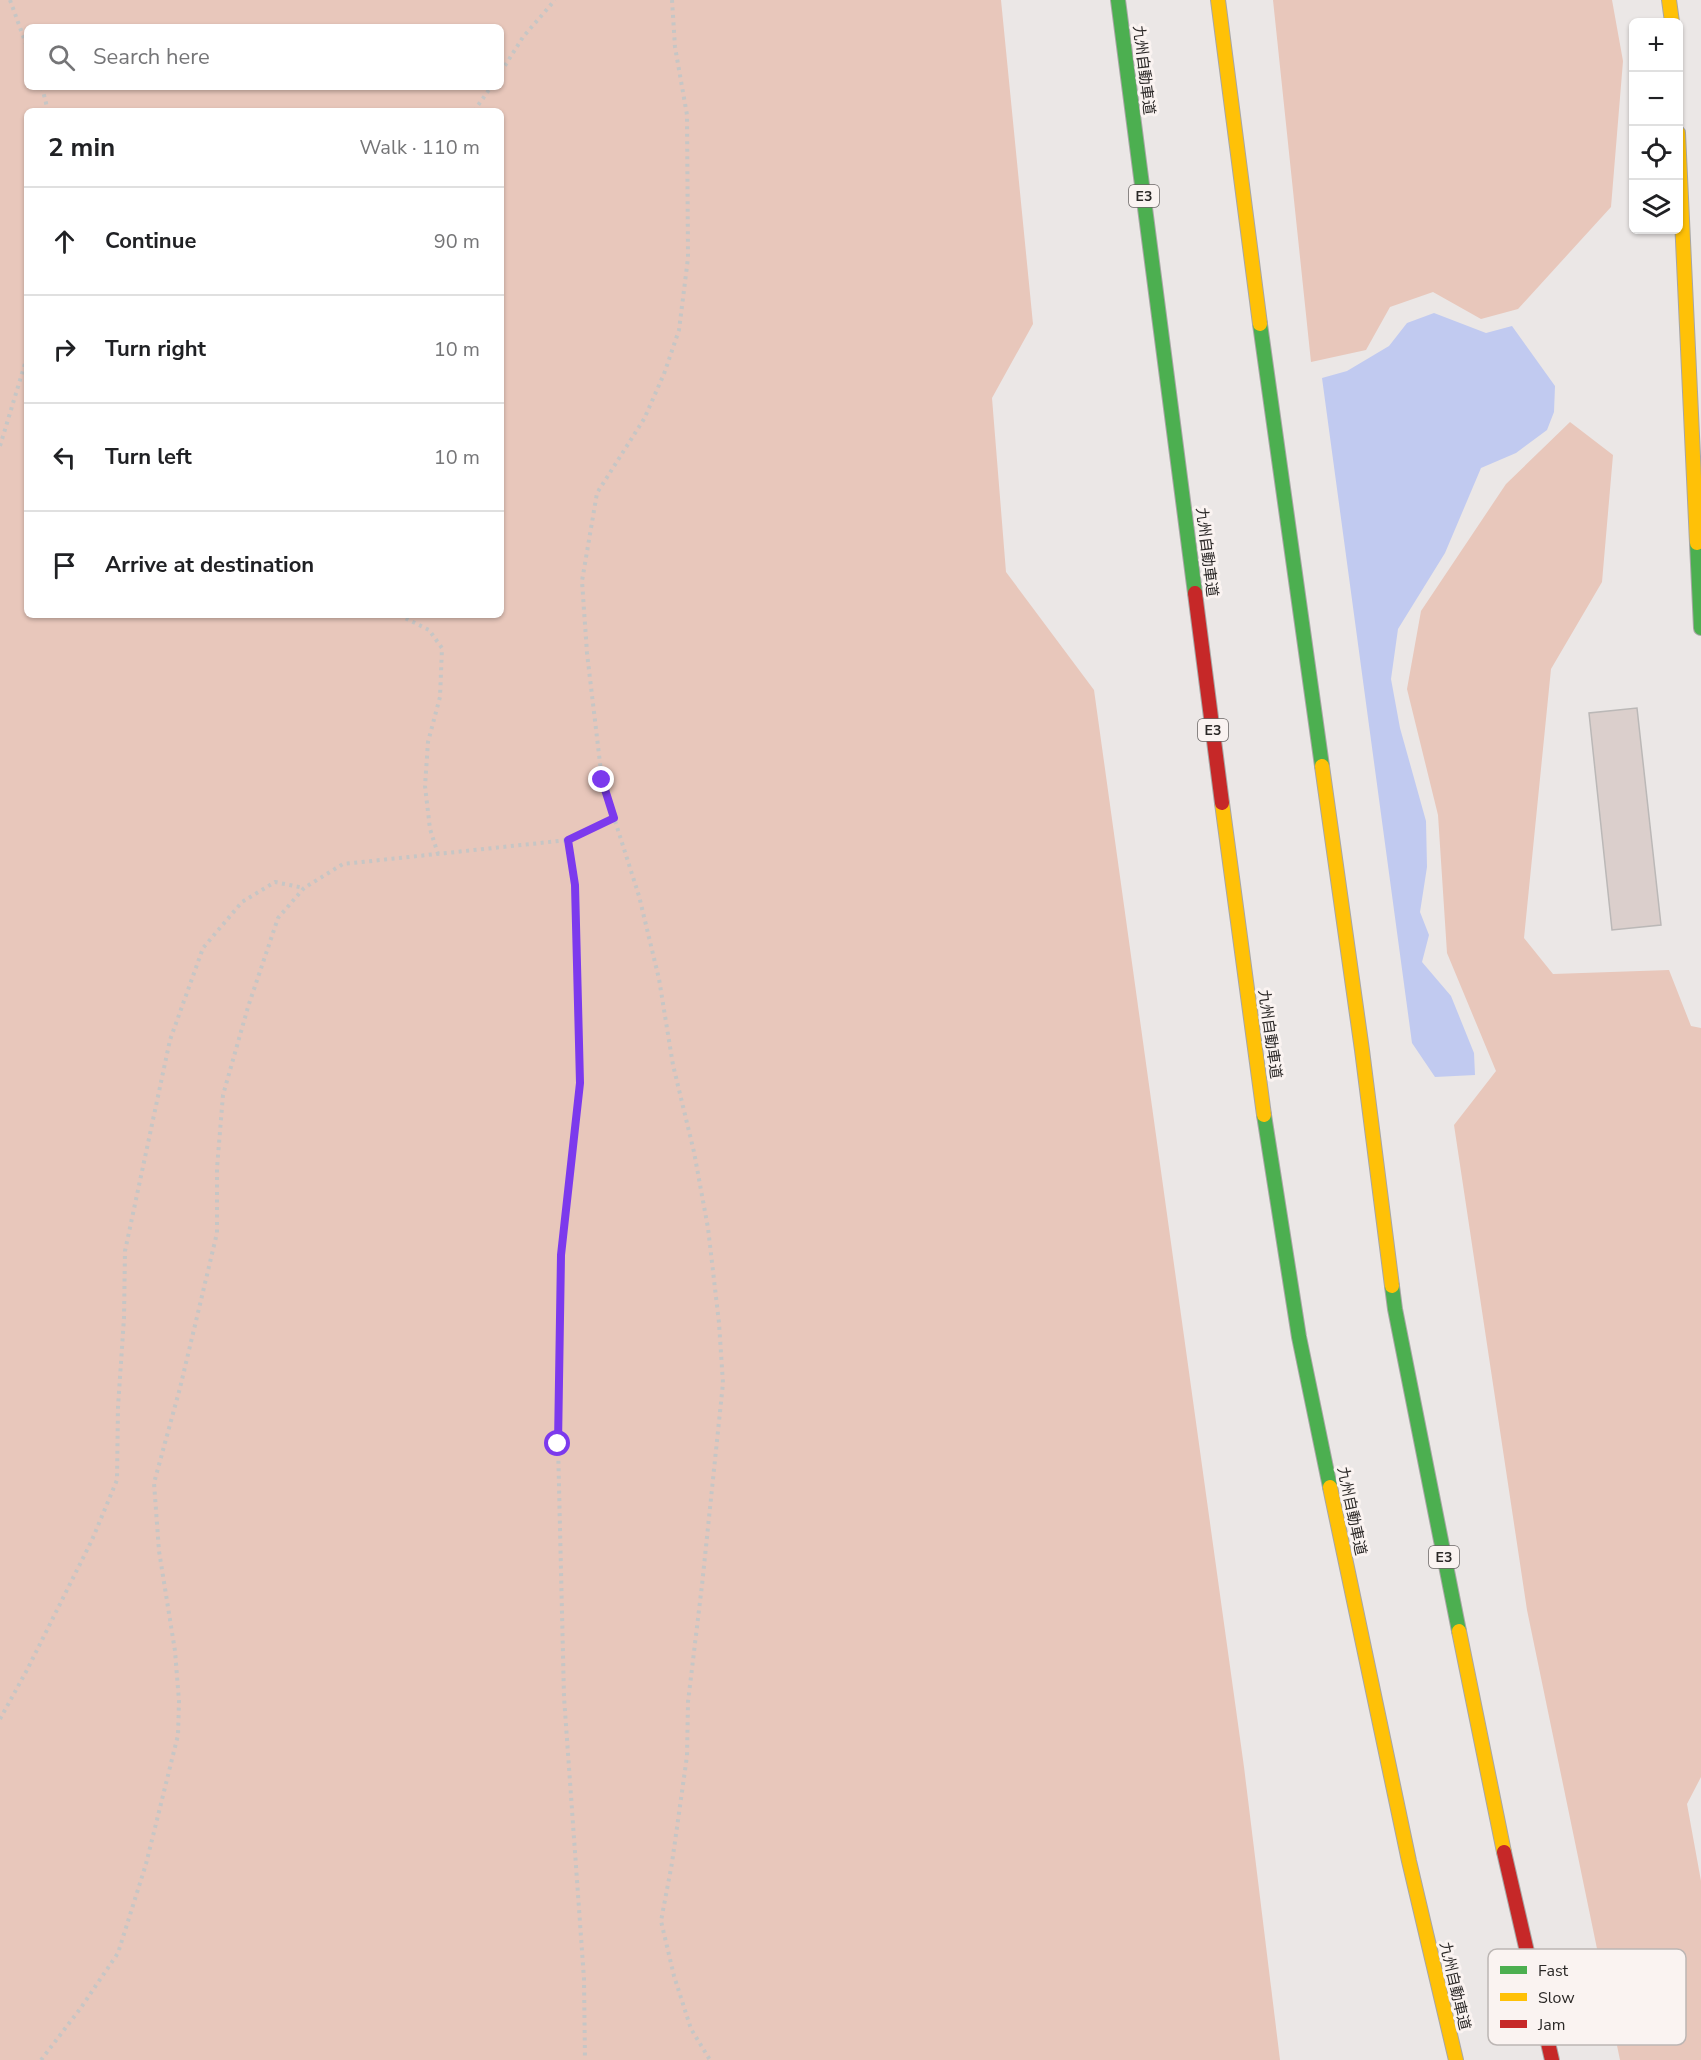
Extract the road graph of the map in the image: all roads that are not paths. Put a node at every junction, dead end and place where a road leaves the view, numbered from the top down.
1 (1118, 0) edge
2 (1218, 0) edge
3 (1669, 0) edge
4 (1671, 18) edge
5 (1680, 180) edge
6 (1701, 628) edge
7 (1526, 1949) edge
8 (1549, 2045) edge
9 (1456, 2060) edge
10 (1552, 2060) edge

1 - 9 main road, 九州自動車道 / E3
2 - 7 main road, E3
3 - 4 main road
5 - 6 main road
8 - 10 main road, E3

